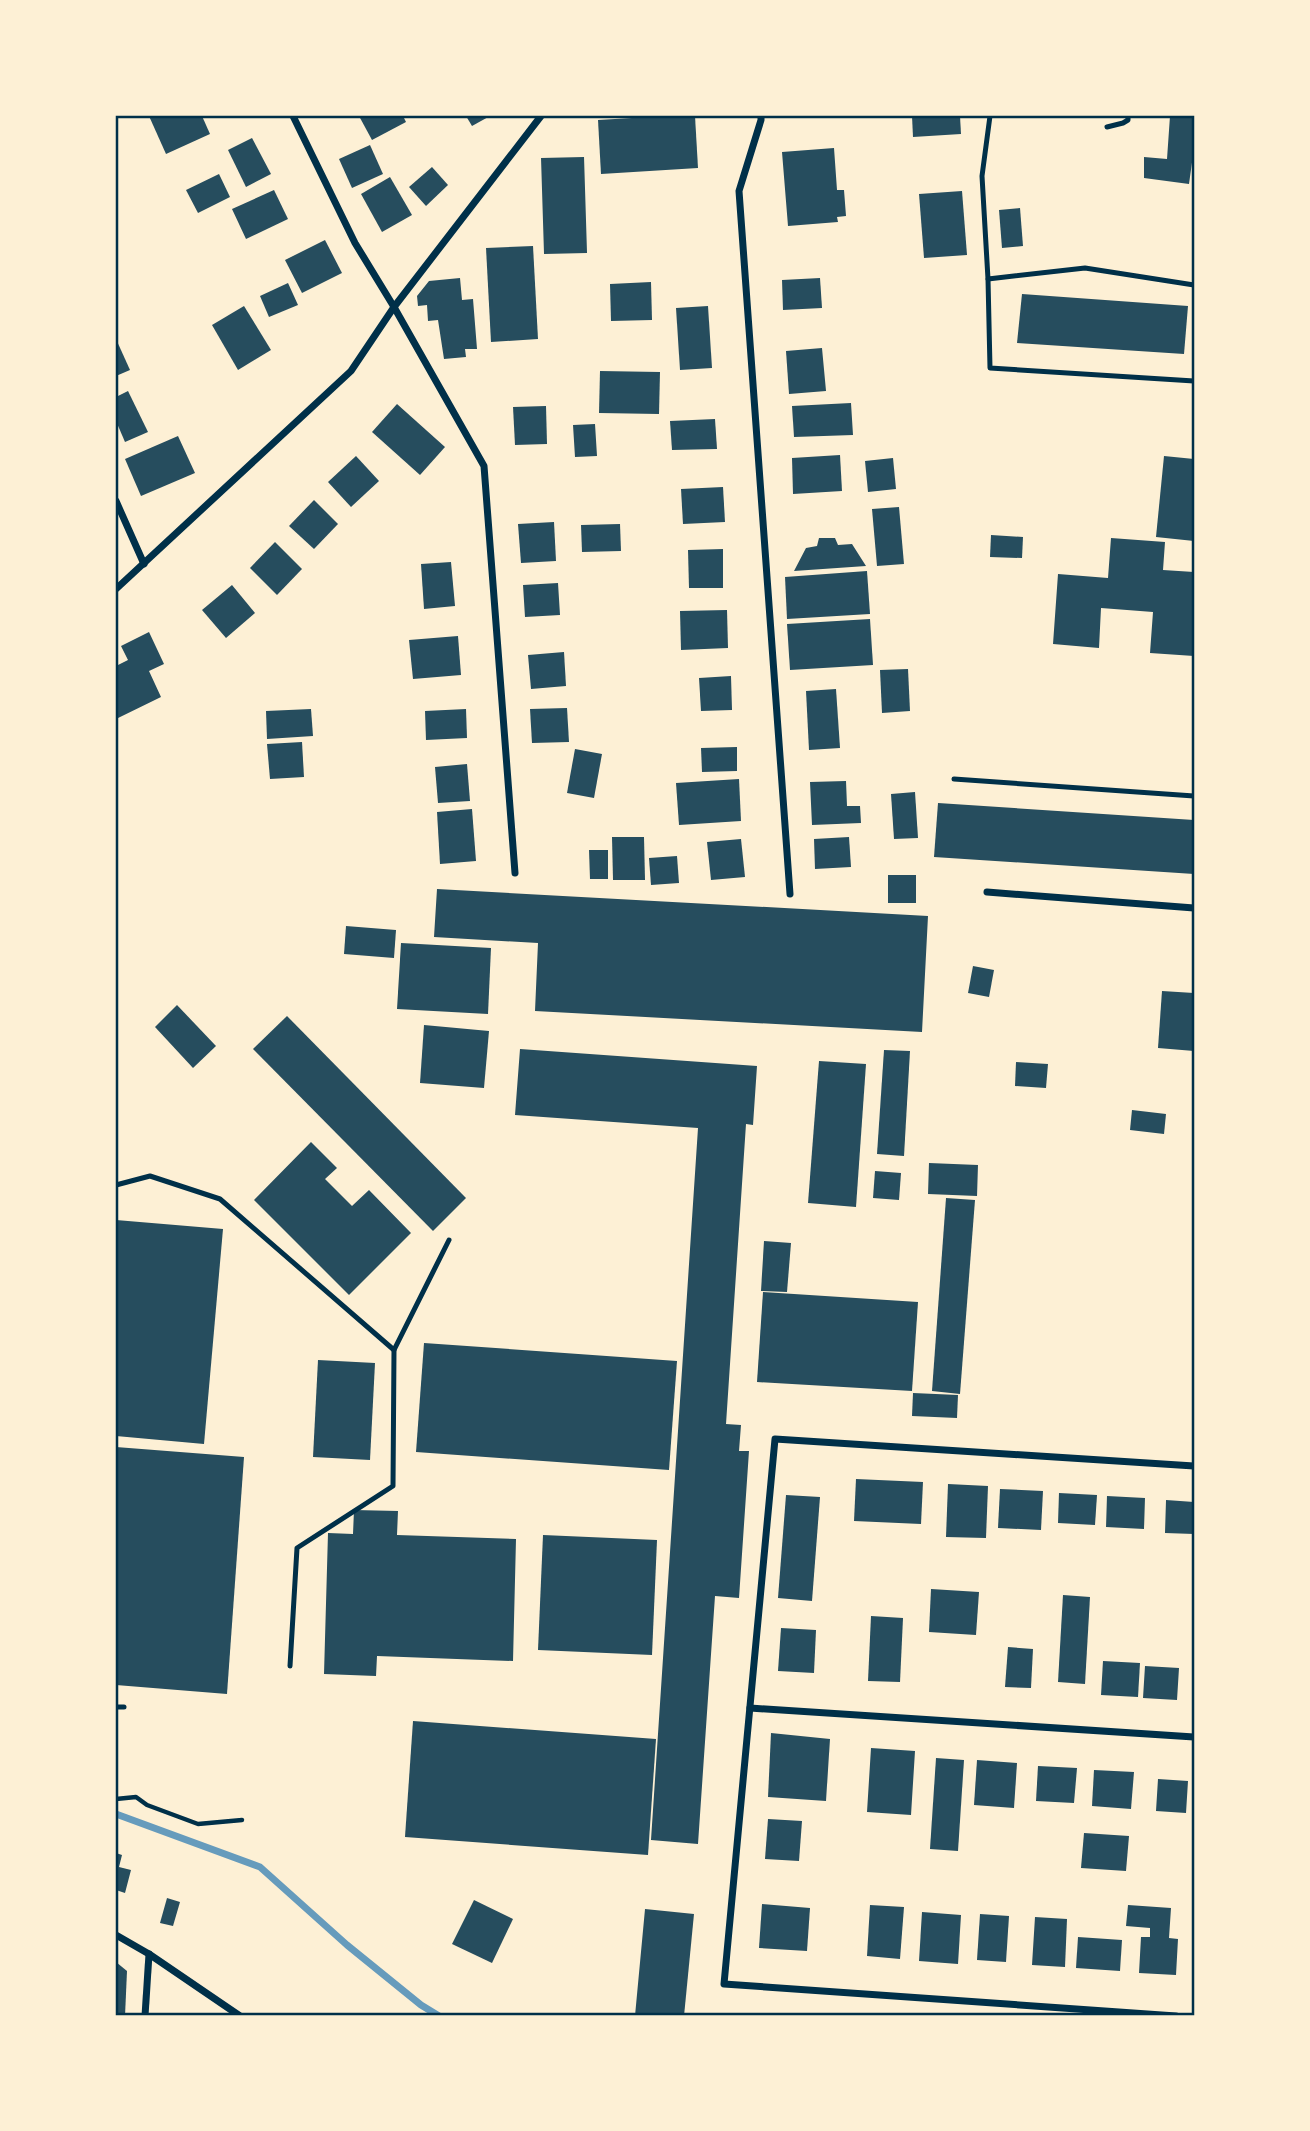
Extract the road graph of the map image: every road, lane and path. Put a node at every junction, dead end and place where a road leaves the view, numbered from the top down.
1 (293, 116) edge
2 (541, 116) edge
3 (761, 116) edge
4 (990, 116) edge
5 (1128, 116) edge
6 (1107, 127) dead end
7 (988, 279) junction
8 (1195, 285) edge
9 (394, 307) junction
10 (1195, 381) edge
11 (116, 501) edge
12 (144, 564) junction
13 (116, 589) edge
14 (954, 779) dead end
15 (1195, 796) edge
16 (515, 873) dead end
17 (987, 892) dead end
18 (790, 894) dead end
19 (1195, 908) edge
20 (116, 1185) edge
21 (449, 1240) dead end
22 (394, 1350) junction
23 (1195, 1466) edge
24 (289, 1666) dead end
25 (116, 1707) edge
26 (124, 1707) dead end
27 (750, 1709) junction
28 (1195, 1737) edge
29 (116, 1799) edge
30 (242, 1820) dead end
31 (116, 1935) edge
32 (149, 1954) junction
33 (145, 2015) edge
34 (240, 2015) edge
35 (1176, 2015) edge

1 - 9 street
2 - 9 street
3 - 18 street
4 - 7 lane
5 - 6 lane
7 - 8 lane
7 - 10 lane
9 - 12 street
9 - 16 street
11 - 12 street
12 - 13 street
14 - 15 lane
17 - 19 street
20 - 22 lane
21 - 22 lane
22 - 24 lane
23 - 27 street
25 - 26 lane
27 - 28 street
27 - 35 street
29 - 30 path
31 - 32 street
32 - 33 street
32 - 34 street

